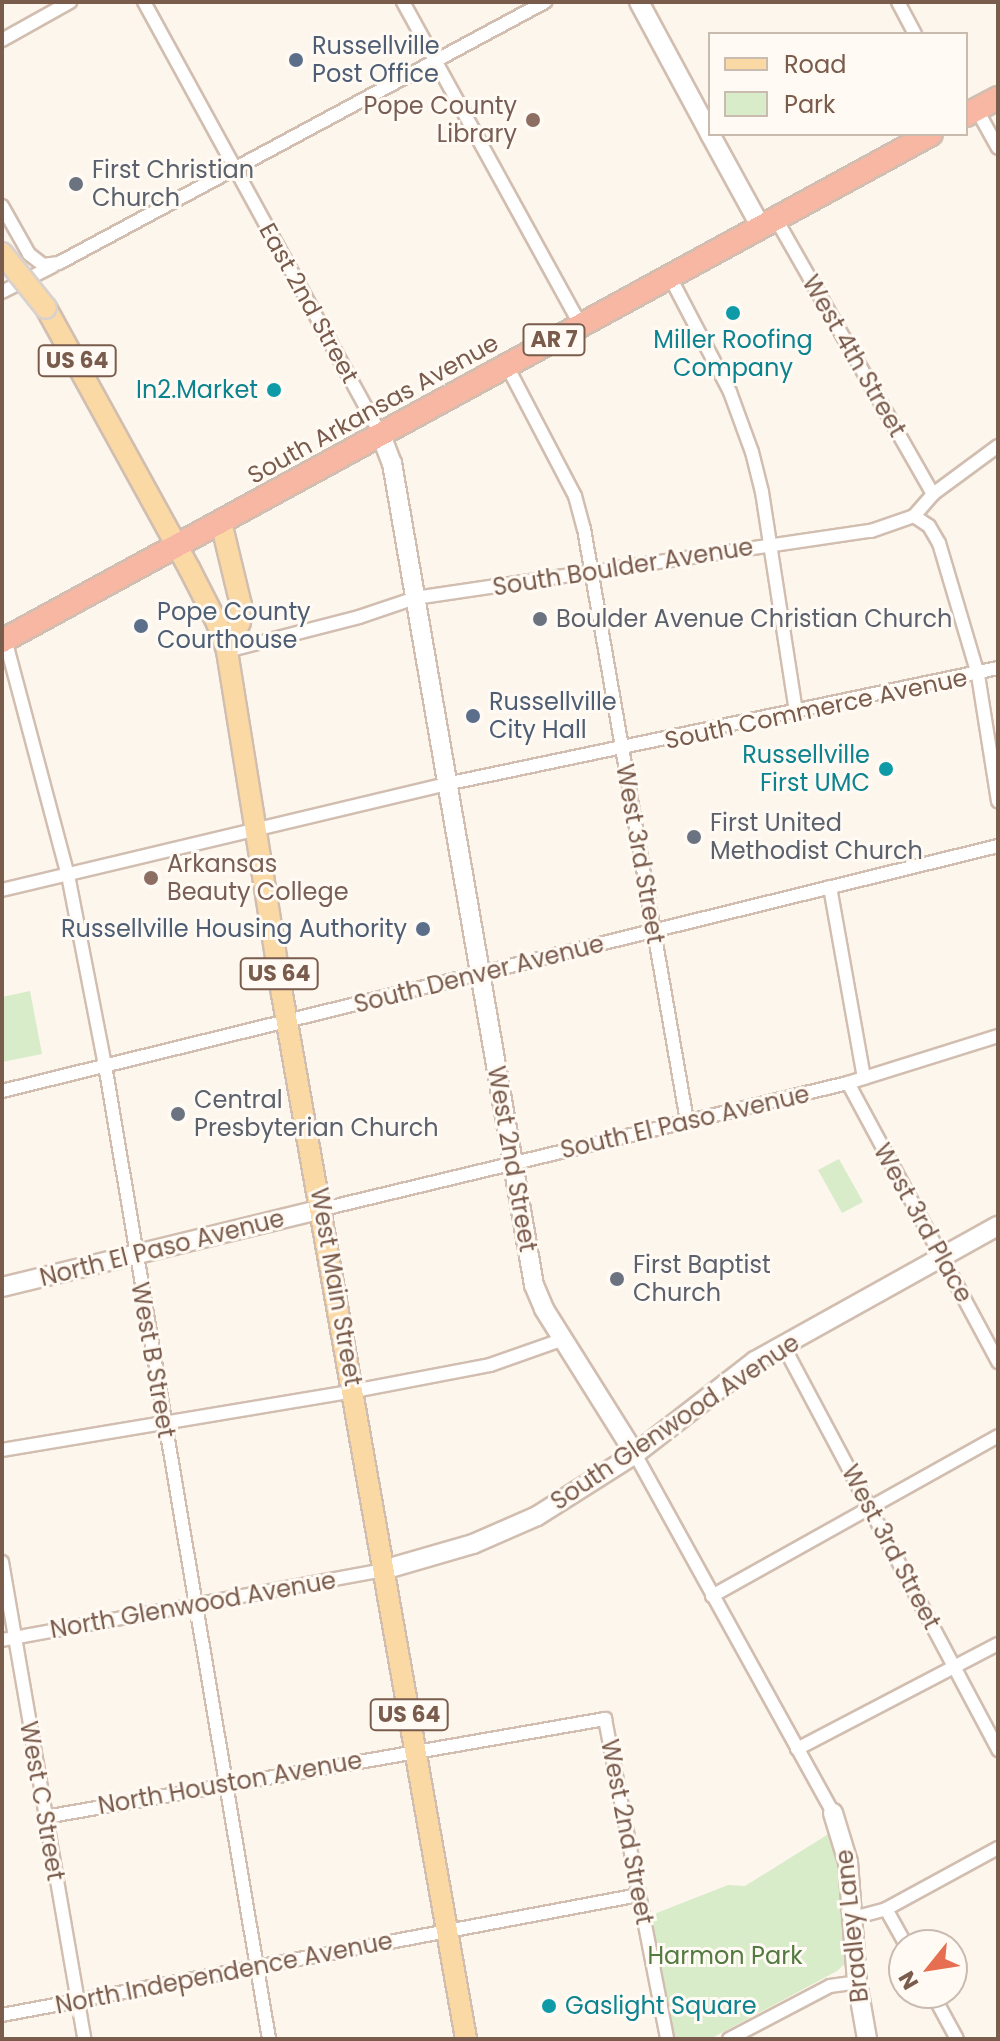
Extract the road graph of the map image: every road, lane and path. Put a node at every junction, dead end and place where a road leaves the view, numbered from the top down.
1 (70, 2) edge
2 (144, 2) edge
3 (403, 2) edge
4 (545, 2) edge
5 (639, 2) edge
6 (898, 2) edge
7 (914, 32) edge
8 (2, 40) edge
9 (436, 63) junction
10 (998, 98) edge
11 (972, 112) edge
12 (708, 130) edge
13 (711, 136) edge
14 (927, 136) edge
15 (998, 148) edge
16 (237, 170) junction
17 (2, 206) edge
18 (768, 223) junction
19 (2, 253) edge
20 (59, 263) junction
21 (670, 277) junction
22 (2, 292) edge
23 (581, 326) junction
24 (507, 366) junction
25 (381, 435) junction
26 (998, 446) edge
27 (933, 494) junction
28 (914, 516) junction
29 (221, 522) junction
30 (177, 545) junction
31 (770, 545) junction
32 (592, 571) junction
33 (415, 598) junction
34 (4, 640) edge
35 (227, 651) junction
36 (998, 668) edge
37 (978, 675) junction
38 (796, 711) junction
39 (622, 749) junction
40 (446, 784) junction
41 (998, 801) edge
42 (258, 830) junction
43 (998, 846) edge
44 (68, 875) junction
45 (830, 887) junction
46 (2, 890) edge
47 (653, 930) junction
48 (478, 975) junction
49 (287, 1023) junction
50 (998, 1036) edge
51 (105, 1065) junction
52 (864, 1078) junction
53 (848, 1083) junction
54 (2, 1091) edge
55 (687, 1121) junction
56 (514, 1162) junction
57 (323, 1209) junction
58 (998, 1226) edge
59 (135, 1255) junction
60 (943, 1256) junction
61 (2, 1287) edge
62 (564, 1339) junction
63 (783, 1345) junction
64 (998, 1362) edge
65 (354, 1391) junction
66 (164, 1424) junction
67 (998, 1436) edge
68 (2, 1450) edge
69 (635, 1454) junction
70 (870, 1507) junction
71 (2, 1562) edge
72 (383, 1570) junction
73 (712, 1596) junction
74 (196, 1604) junction
75 (8, 1639) edge
76 (998, 1644) edge
77 (955, 1667) junction
78 (605, 1719) joint
79 (797, 1749) junction
80 (415, 1750) junction
81 (998, 1750) edge
82 (226, 1784) junction
83 (833, 1813) joint
84 (45, 1817) junction
85 (998, 1848) edge
86 (639, 1895) junction
87 (886, 1909) junction
88 (853, 1918) junction
89 (897, 1929) edge
90 (446, 1932) junction
91 (256, 1967) junction
92 (857, 1982) junction
93 (77, 2001) junction
94 (941, 2009) edge
95 (2, 2015) edge
96 (84, 2039) edge
97 (269, 2039) edge
98 (466, 2039) edge
99 (667, 2039) edge
100 (729, 2039) edge
101 (867, 2039) edge
102 (957, 2039) edge

1 - 8 street
2 - 16 street, East 2nd Street
3 - 9 street
4 - 9 street
5 - 12 street
6 - 7 street
9 - 16 street
9 - 23 street
10 - 11 highway
11 - 15 street
13 - 18 street
14 - 18 highway, South Arkansas Avenue / AR 7
16 - 20 street
16 - 25 street, East 2nd Street
17 - 20 street
18 - 21 highway, South Arkansas Avenue / AR 7
18 - 27 street, West 4th Street
19 - 30 main road, US 64, bridge
20 - 22 street
21 - 23 highway, South Arkansas Avenue / AR 7
21 - 31 street
23 - 24 highway, South Arkansas Avenue / AR 7
24 - 25 highway, South Arkansas Avenue / AR 7
24 - 32 street, West 3rd Street
25 - 29 highway, South Arkansas Avenue / AR 7
25 - 33 street, West 2nd Street
26 - 27 street, South Boulder Avenue
27 - 28 street, South Boulder Avenue
28 - 31 street, South Boulder Avenue
28 - 37 street
29 - 30 highway, South Arkansas Avenue / AR 7
29 - 35 main road
30 - 34 highway, AR 7
30 - 35 main road, West Main Street / US 64
31 - 32 street, South Boulder Avenue
31 - 38 street
32 - 33 street, South Boulder Avenue
32 - 39 street, West 3rd Street
33 - 35 street, South Boulder Avenue
33 - 40 street, West 2nd Street
34 - 44 street, West B Street
35 - 42 main road, West Main Street / US 64
36 - 37 street, South Commerce Avenue
37 - 38 street, South Commerce Avenue
37 - 41 street
38 - 39 street, South Commerce Avenue
39 - 40 street, South Commerce Avenue
39 - 47 street, West 3rd Street
40 - 42 street, South Commerce Avenue
40 - 48 street, West 2nd Street
42 - 44 street, South Commerce Avenue
42 - 49 main road, West Main Street / US 64
43 - 45 street, South Denver Avenue
44 - 46 street, South Commerce Avenue
44 - 51 street, West B Street
45 - 47 street, South Denver Avenue
45 - 52 street
47 - 48 street, South Denver Avenue
47 - 55 street, West 3rd Street
48 - 49 street, South Denver Avenue
48 - 56 street, West 2nd Street
49 - 51 street, South Denver Avenue
49 - 57 main road, West Main Street / US 64
50 - 52 street, South El Paso Avenue
51 - 54 street, South Denver Avenue
51 - 59 street, West B Street
52 - 53 street, South El Paso Avenue
53 - 55 street, South El Paso Avenue
53 - 60 street, West 3rd Place
55 - 56 street, South El Paso Avenue
56 - 57 street, South El Paso Avenue
56 - 62 street, West 2nd Street
57 - 59 street, North El Paso Avenue
57 - 65 main road, West Main Street / US 64
58 - 60 street, South Glenwood Avenue
59 - 61 street, North El Paso Avenue
59 - 66 street, West B Street
60 - 63 street, South Glenwood Avenue
60 - 64 street, West 3rd Place
62 - 65 street
62 - 69 street, West 2nd Street
63 - 69 street, South Glenwood Avenue
63 - 70 street, West 3rd Street
65 - 66 street
65 - 72 main road, West Main Street / US 64
66 - 68 street
66 - 74 street, West B Street
67 - 70 street
69 - 72 street, South Glenwood Avenue
69 - 73 street, West 2nd Street
70 - 73 street
70 - 77 street, West 3rd Street
71 - 75 street, West C Street
72 - 74 street, North Glenwood Avenue
72 - 80 main road, West Main Street / US 64
73 - 79 street, West 2nd Street
74 - 75 street, North Glenwood Avenue
74 - 82 street, West B Street
75 - 84 street, West C Street
76 - 77 street
77 - 79 street
77 - 81 street, West 3rd Street
78 - 80 street, North Houston Avenue
78 - 86 street, West 2nd Street
79 - 83 street, West 2nd Street
80 - 82 street, North Houston Avenue
80 - 90 main road, West Main Street / US 64
82 - 84 street, North Houston Avenue
82 - 91 street, West B Street
83 - 88 street, Bradley Lane
84 - 93 street, West C Street
85 - 87 street
86 - 90 street, North Independence Avenue
86 - 99 street, West 2nd Street
87 - 88 street
87 - 89 street
88 - 92 street, Bradley Lane
90 - 91 street, North Independence Avenue
90 - 98 main road, West Main Street / US 64
91 - 93 street, North Independence Avenue
91 - 97 street, West B Street
92 - 100 street
92 - 101 street, Bradley Lane
93 - 95 street, North Independence Avenue
93 - 96 street, West C Street
94 - 102 street

